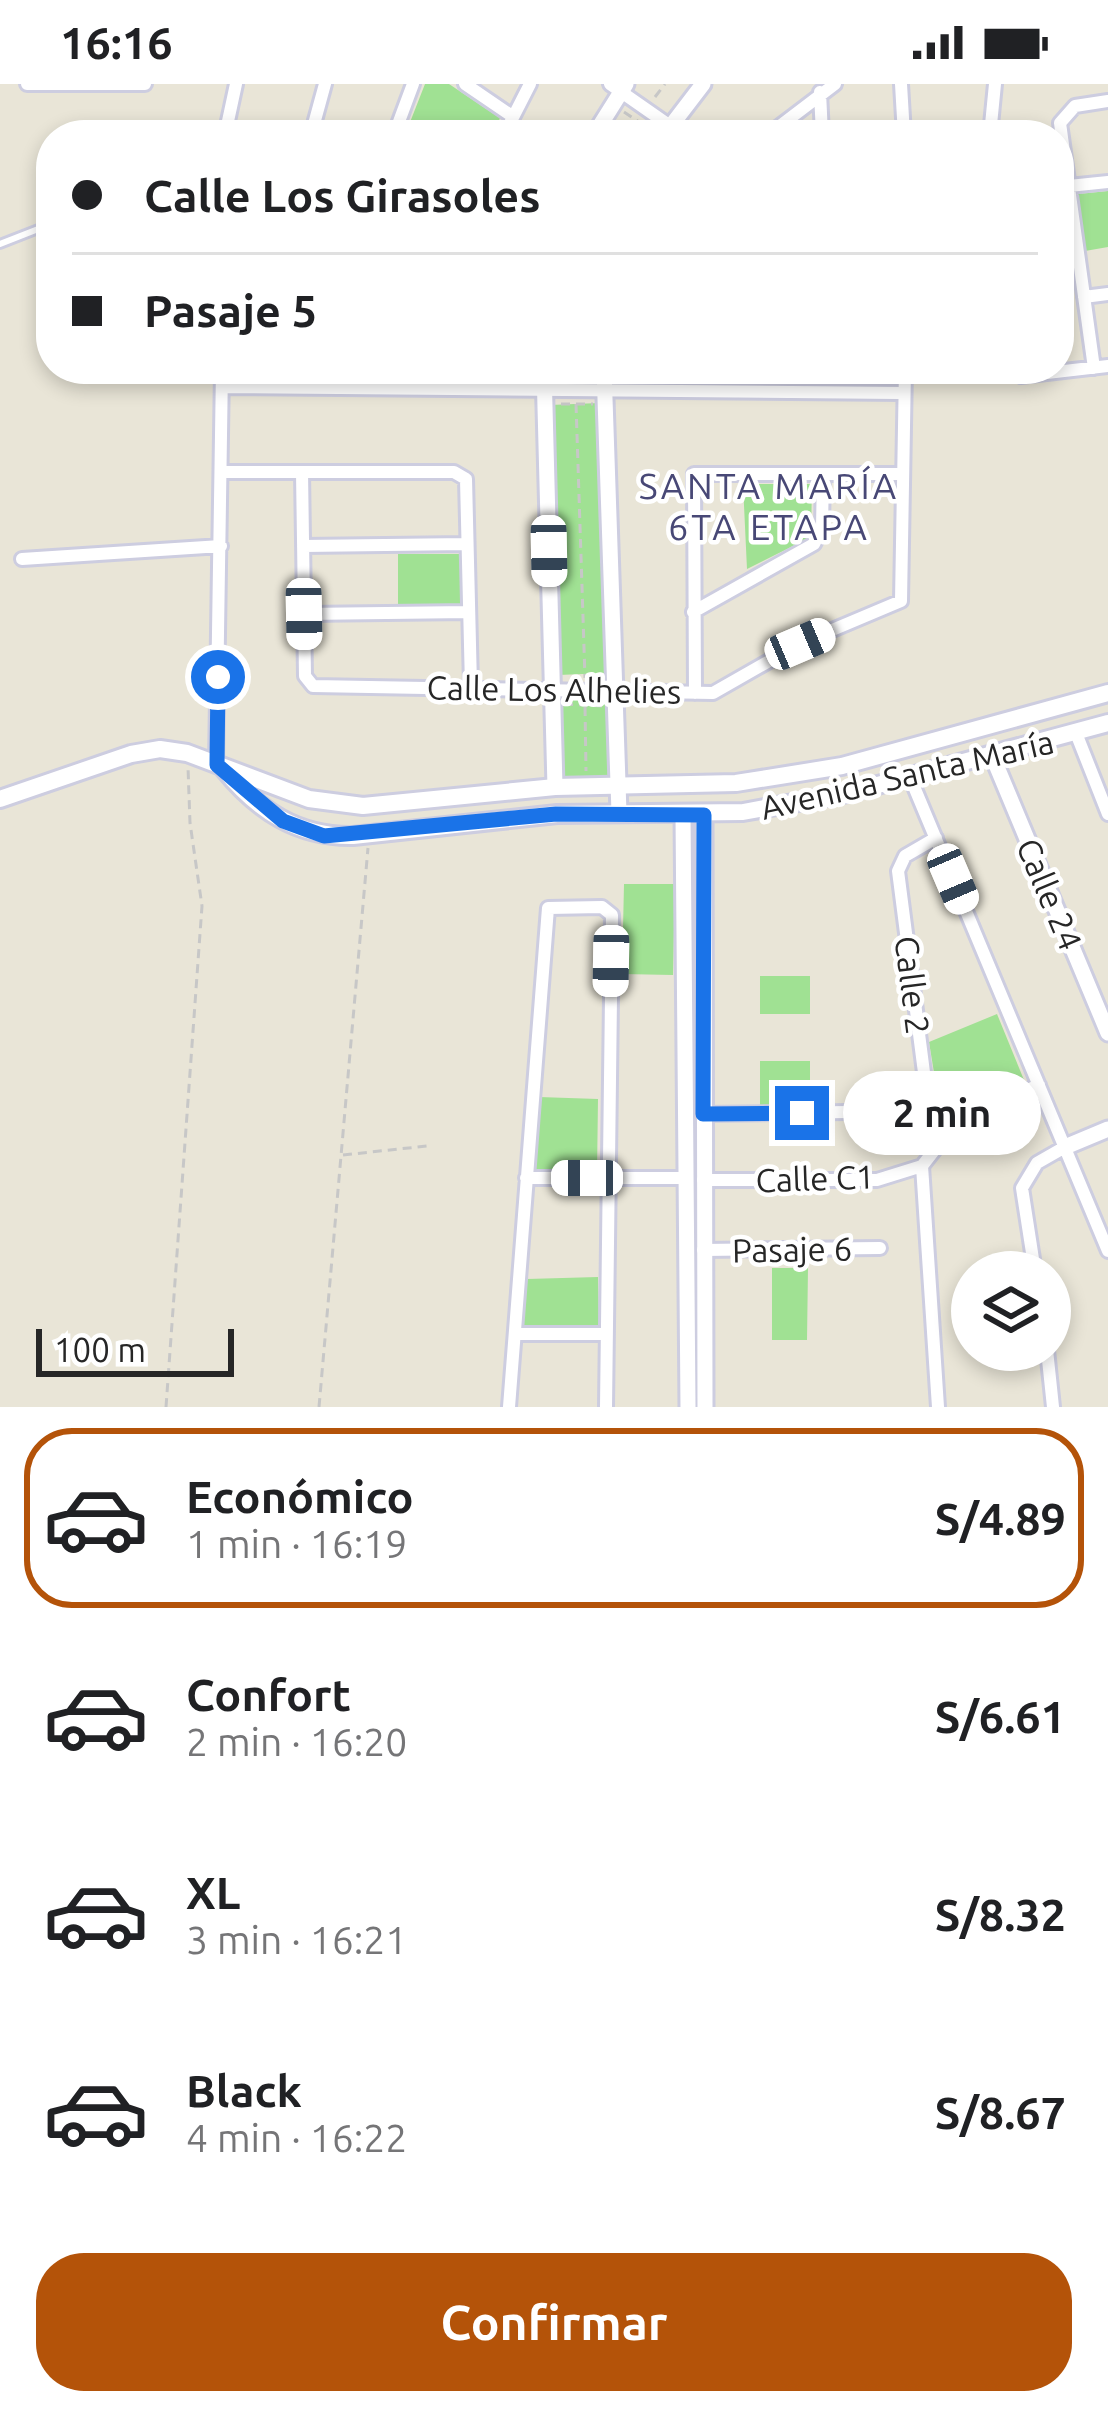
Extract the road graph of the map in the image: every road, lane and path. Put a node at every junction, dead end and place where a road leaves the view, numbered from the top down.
1 (28, 84) edge
2 (145, 84) edge
3 (236, 84) edge
4 (325, 84) edge
5 (412, 84) edge
6 (465, 84) edge
7 (530, 84) edge
8 (665, 84) edge
9 (703, 84) edge
10 (835, 84) edge
11 (901, 84) edge
12 (995, 84) edge
13 (619, 92) edge
14 (820, 92) junction
15 (654, 98) dead end
16 (1108, 101) edge
17 (512, 116) junction
18 (228, 120) edge
19 (315, 120) edge
20 (399, 120) edge
21 (510, 120) edge
22 (603, 120) edge
23 (637, 120) edge
24 (654, 120) edge
25 (678, 120) edge
26 (786, 120) edge
27 (821, 120) edge
28 (903, 120) edge
29 (991, 120) edge
30 (1063, 120) edge
31 (1108, 182) edge
32 (1074, 185) edge
33 (1074, 223) edge
34 (36, 230) edge
35 (0, 244) edge
36 (1108, 294) edge
37 (1084, 297) junction
38 (1101, 367) edge
39 (222, 384) edge
40 (904, 384) edge
41 (548, 385) edge
42 (602, 385) edge
43 (222, 388) junction
44 (903, 393) junction
45 (575, 404) junction
46 (223, 472) junction
47 (302, 472) junction
48 (823, 473) junction
49 (902, 474) junction
50 (467, 544) junction
51 (221, 546) junction
52 (303, 546) junction
53 (22, 559) dead end
54 (469, 612) junction
55 (694, 612) junction
56 (304, 614) junction
57 (585, 678) dead end
58 (470, 686) junction
59 (695, 692) junction
60 (1108, 693) edge
61 (556, 696) junction
62 (613, 697) junction
63 (585, 707) junction
64 (1108, 723) edge
65 (1076, 733) junction
66 (187, 753) junction
67 (992, 755) junction
68 (220, 767) junction
69 (586, 771) dead end
70 (910, 777) junction
71 (618, 784) junction
72 (555, 788) junction
73 (0, 799) edge
74 (619, 813) junction
75 (1108, 814) edge
76 (683, 815) junction
77 (704, 815) junction
78 (369, 834) junction
79 (936, 838) junction
80 (1108, 1033) edge
81 (1039, 1084) junction
82 (848, 1112) dead end
83 (703, 1114) junction
84 (1108, 1129) edge
85 (427, 1146) dead end
86 (1065, 1147) junction
87 (934, 1150) junction
88 (341, 1156) junction
89 (922, 1166) junction
90 (526, 1178) junction
91 (607, 1178) junction
92 (695, 1179) junction
93 (880, 1248) dead end
94 (703, 1250) junction
95 (1032, 1251) edge
96 (1108, 1251) edge
97 (514, 1334) junction
98 (607, 1334) junction
99 (1050, 1371) edge
100 (166, 1407) edge
101 (319, 1407) edge
102 (509, 1407) edge
103 (606, 1407) edge
104 (688, 1407) edge
105 (705, 1407) edge
106 (938, 1407) edge
107 (1053, 1407) edge

1 - 2 street
3 - 18 street
4 - 19 street
5 - 20 street
6 - 17 street
7 - 17 street
8 - 15 path
9 - 25 street
10 - 14 street
11 - 28 street
12 - 29 street
13 - 22 street
13 - 23 path
13 - 24 street
14 - 26 street
14 - 27 street
16 - 30 street
17 - 21 street
31 - 32 street
33 - 37 street
34 - 35 lane
36 - 37 street
37 - 38 street
39 - 43 street
40 - 44 street, Calle Los Alhelies
41 - 42 street
41 - 43 street
41 - 45 path
41 - 61 street
42 - 44 street
42 - 45 path
42 - 62 street
43 - 46 street
44 - 49 street, Calle Los Alhelies
45 - 57 path
46 - 47 street
46 - 51 street
47 - 50 street
47 - 52 street
48 - 49 street
48 - 55 street
48 - 55 street
49 - 59 street, Calle Los Alhelies
50 - 52 street
50 - 54 street
51 - 53 street
51 - 68 street
52 - 56 street
54 - 56 street
54 - 58 street
55 - 59 street
56 - 58 street, Calle Los Alhelies
58 - 61 street, Calle Los Alhelies
59 - 62 street, Calle Los Alhelies
60 - 71 main road, Avenida Santa María
61 - 62 street, Calle Los Alhelies
61 - 63 path
61 - 72 street
62 - 63 path
62 - 71 street
63 - 69 path
64 - 65 main road, Avenida Santa María
65 - 67 main road, Avenida Santa María
65 - 75 street
66 - 68 main road, Avenida Santa María
66 - 73 main road, Avenida Santa María
66 - 100 path
67 - 70 main road, Avenida Santa María
67 - 80 street, Calle 24
68 - 72 main road, Avenida Santa María
68 - 78 main road, Avenida Santa María
70 - 77 main road, Avenida Santa María
70 - 79 street
71 - 72 main road, Avenida Santa María
71 - 74 street
74 - 76 main road, Avenida Santa María
74 - 78 main road, Avenida Santa María
76 - 77 main road, Avenida Santa María
76 - 92 street
77 - 83 street
78 - 88 path
79 - 81 street
79 - 87 street, Calle 2
81 - 86 street
81 - 87 street, Calle C1
82 - 83 street
83 - 92 street
84 - 86 street
85 - 88 path
86 - 95 street
86 - 96 street
87 - 89 street, Calle C1
88 - 101 path
89 - 92 street, Calle C1
89 - 106 street
90 - 91 street, Calle C1
90 - 91 street
90 - 97 street
91 - 92 street, Calle C1
91 - 98 street
92 - 94 street
92 - 104 street
93 - 94 street, Pasaje 6
94 - 105 street
97 - 98 street
97 - 102 street
98 - 103 street
99 - 107 street

